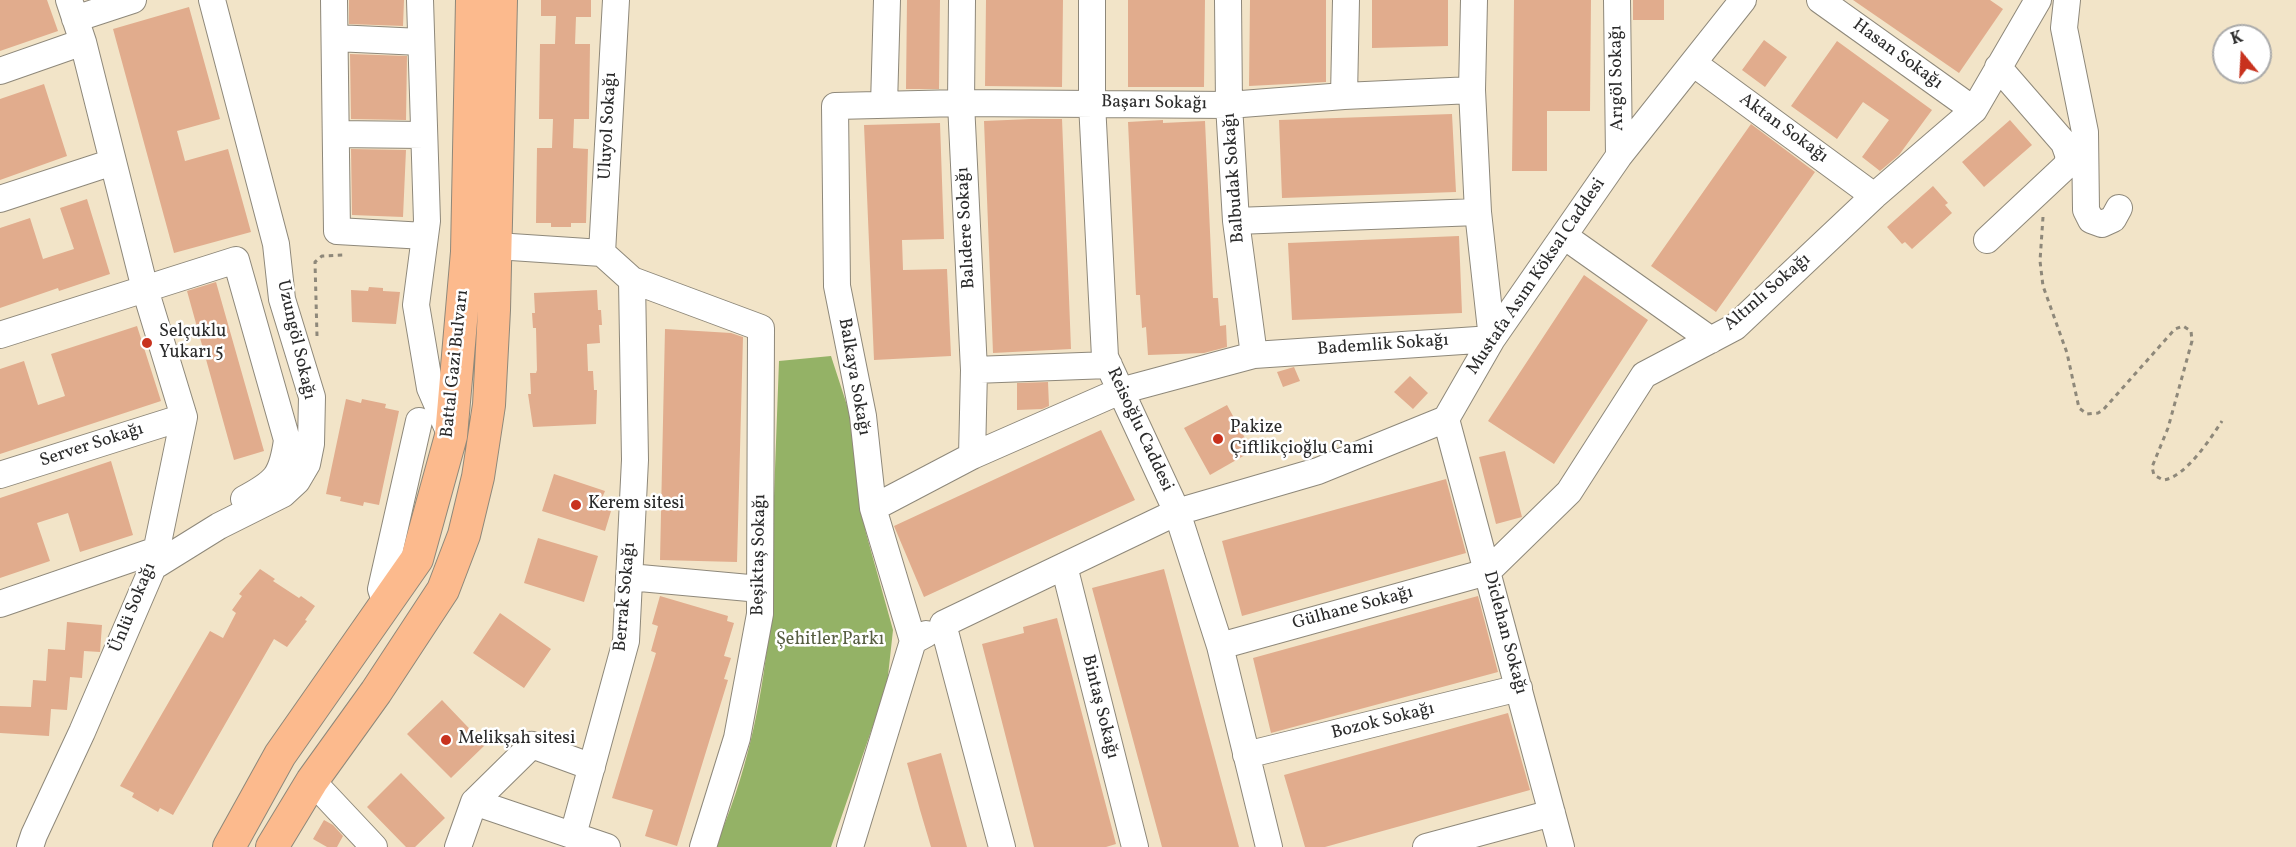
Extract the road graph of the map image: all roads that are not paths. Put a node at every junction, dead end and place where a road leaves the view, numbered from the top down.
1 (133, 0) edge
2 (212, 0) edge
3 (334, 0) edge
4 (420, 0) edge
5 (472, 0) edge
6 (501, 0) edge
7 (616, 0) edge
8 (887, 0) edge
9 (962, 0) edge
10 (1092, 0) edge
11 (1228, 0) edge
12 (1346, 0) edge
13 (1474, 0) edge
14 (1617, 0) edge
15 (1743, 0) edge
16 (1820, 0) edge
17 (2067, 0) edge
18 (2033, 2) edge
19 (76, 20) edge
20 (334, 38) junction
21 (421, 42) junction
22 (1693, 63) junction
23 (1998, 67) junction
24 (0, 71) edge
25 (1472, 90) junction
26 (1344, 96) junction
27 (961, 103) junction
28 (1092, 104) junction
29 (884, 105) junction
30 (1229, 105) junction
31 (835, 106) joint
32 (1974, 110) junction
33 (336, 134) junction
34 (424, 135) junction
35 (1618, 156) junction
36 (113, 162) junction
37 (1874, 196) junction
38 (0, 199) edge
39 (2119, 208) dead end
40 (1478, 212) junction
41 (1236, 221) junction
42 (425, 236) junction
43 (1564, 236) junction
44 (1987, 240) dead end
45 (496, 246) junction
46 (602, 253) junction
47 (632, 279) junction
48 (145, 289) junction
49 (0, 335) edge
50 (1492, 339) junction
51 (1711, 340) junction
52 (1254, 355) junction
53 (1109, 365) junction
54 (974, 370) junction
55 (1120, 391) junction
56 (184, 417) junction
57 (1446, 419) junction
58 (418, 422) dead end
59 (451, 436) junction
60 (972, 456) junction
61 (0, 475) edge
62 (873, 508) junction
63 (1177, 512) junction
64 (219, 526) junction
65 (155, 559) junction
66 (1064, 566) junction
67 (1487, 572) junction
68 (629, 578) junction
69 (760, 589) junction
70 (386, 603) junction
71 (0, 604) edge
72 (943, 624) junction
73 (912, 641) junction
74 (1220, 646) junction
75 (1519, 688) junction
76 (1246, 755) junction
77 (592, 767) junction
78 (312, 780) junction
79 (474, 802) junction
80 (1552, 813) junction
81 (573, 836) junction
82 (30, 847) edge
83 (229, 847) edge
84 (272, 847) edge
85 (374, 847) edge
86 (458, 847) edge
87 (607, 847) edge
88 (703, 847) edge
89 (850, 847) edge
90 (1002, 847) edge
91 (1135, 847) edge
92 (1269, 847) edge
93 (1426, 847) edge
94 (1561, 847) edge

1 - 19 street
2 - 64 street, Uzungöl Sokağı
3 - 20 street
4 - 21 street
5 - 59 main road, Battal Gazi Bulvarı
6 - 45 main road, Battal Gazi Bulvarı
7 - 46 street, Uluyol Sokağı
8 - 29 street
9 - 27 street, Balıdere Sokağı
10 - 28 street, Reisoğlu Caddesi
11 - 30 street, Balbudak Sokağı
12 - 26 street
13 - 25 street
14 - 35 street, Arıgöl Sokağı
15 - 22 street, Mustafa Asım Köksal Caddesi
16 - 32 street, Hasan Sokağı
17 - 39 street
18 - 23 street, Altınlı Sokağı
19 - 24 street
19 - 36 street, Ünlü Sokağı
20 - 21 street
20 - 33 street
21 - 34 street
22 - 35 street, Mustafa Asım Köksal Caddesi
22 - 37 street, Aktan Sokağı
23 - 32 street, Altınlı Sokağı
23 - 44 street
25 - 26 street, Başarı Sokağı
25 - 40 street
26 - 30 street, Başarı Sokağı
27 - 28 street, Başarı Sokağı
27 - 29 street, Başarı Sokağı
27 - 54 street, Balıdere Sokağı
28 - 30 street, Başarı Sokağı
28 - 53 street, Reisoğlu Caddesi
29 - 31 street, Başarı Sokağı
30 - 41 street, Balbudak Sokağı
31 - 62 street, Balkaya Sokağı
32 - 37 street, Altınlı Sokağı
33 - 34 street
33 - 42 street
34 - 42 street
35 - 43 street, Mustafa Asım Köksal Caddesi
36 - 38 street
36 - 48 street, Ünlü Sokağı
37 - 51 street, Altınlı Sokağı
40 - 41 street
40 - 50 street
41 - 52 street, Balbudak Sokağı
42 - 59 street
43 - 50 street, Mustafa Asım Köksal Caddesi
43 - 51 street
45 - 46 street
45 - 78 main road, Battal Gazi Bulvarı
46 - 47 street
47 - 68 street, Berrak Sokağı
47 - 69 street, Beşiktaş Sokağı
48 - 49 street
48 - 56 street, Ünlü Sokağı
48 - 64 street
50 - 52 street, Bademlik Sokağı
50 - 57 street, Mustafa Asım Köksal Caddesi
51 - 67 street, Altınlı Sokağı
52 - 55 street, Bademlik Sokağı
53 - 54 street
53 - 55 street, Reisoğlu Caddesi
54 - 60 street, Balıdere Sokağı
55 - 60 street, Bademlik Sokağı
55 - 63 street, Reisoğlu Caddesi
56 - 61 street, Server Sokağı
56 - 65 street, Ünlü Sokağı
57 - 63 street
57 - 67 street, Diclehan Sokağı
58 - 70 street
59 - 70 main road, Battal Gazi Bulvarı
60 - 62 street, Bademlik Sokağı
62 - 73 street, Balkaya Sokağı
63 - 66 street
63 - 74 street, Reisoğlu Caddesi
64 - 65 street, Uzungöl Sokağı
65 - 71 street, Uzungöl Sokağı
65 - 82 street, Ünlü Sokağı
66 - 72 street
66 - 91 street, Bintaş Sokağı
67 - 74 street, Gülhane Sokağı
67 - 75 street, Diclehan Sokağı
68 - 69 street
68 - 77 street, Berrak Sokağı
69 - 88 street, Beşiktaş Sokağı
70 - 83 main road, Battal Gazi Bulvarı
72 - 73 street
72 - 90 street
73 - 89 street
74 - 76 street, Reisoğlu Caddesi
75 - 76 street, Bozok Sokağı
75 - 80 street, Diclehan Sokağı
76 - 92 street, Reisoğlu Caddesi
77 - 79 street
77 - 81 street, Berrak Sokağı
78 - 84 main road, Battal Gazi Bulvarı
78 - 85 street
79 - 81 street
79 - 86 street
80 - 93 street
80 - 94 street, Diclehan Sokağı
81 - 87 street

